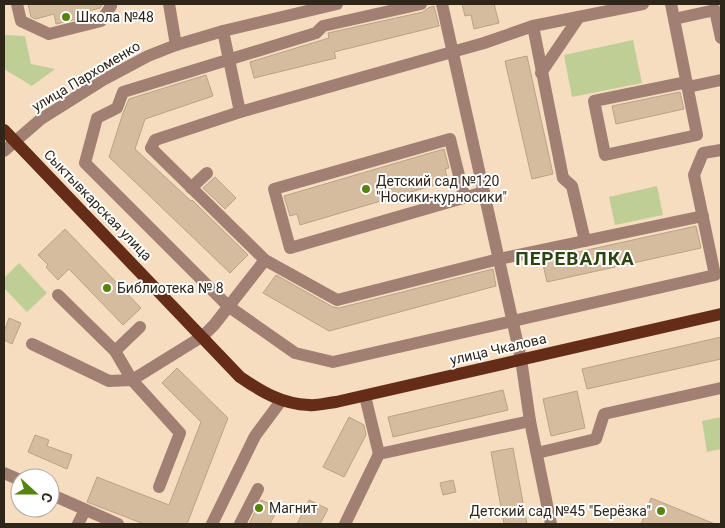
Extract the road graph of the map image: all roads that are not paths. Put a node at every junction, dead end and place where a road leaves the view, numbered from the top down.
1 (17, 4) edge
2 (110, 4) edge
3 (169, 4) edge
4 (337, 4) edge
5 (421, 4) edge
6 (442, 4) edge
7 (643, 4) edge
8 (671, 4) edge
9 (579, 17) junction
10 (674, 19) junction
11 (533, 26) junction
12 (223, 31) junction
13 (721, 38) edge
14 (176, 45) junction
15 (452, 52) junction
16 (228, 59) junction
17 (541, 73) junction
18 (721, 80) edge
19 (687, 85) junction
20 (240, 112) junction
21 (4, 130) edge
22 (15, 142) junction
23 (721, 150) edge
24 (4, 151) edge
25 (207, 173) dead end
26 (190, 188) junction
27 (484, 192) junction
28 (464, 196) junction
29 (703, 216) junction
30 (585, 241) junction
31 (499, 259) junction
32 (265, 260) junction
33 (58, 295) dead end
34 (228, 306) junction
35 (721, 314) edge
36 (512, 321) junction
37 (140, 327) dead end
38 (203, 336) junction
39 (32, 344) dead end
40 (115, 351) junction
41 (521, 359) junction
42 (132, 380) junction
43 (721, 388) edge
44 (365, 396) junction
45 (281, 401) junction
46 (530, 421) junction
47 (537, 453) junction
48 (379, 454) junction
49 (159, 487) dead end
50 (258, 489) dead end
51 (60, 499) edge
52 (85, 510) junction
53 (78, 524) edge
54 (118, 524) edge
55 (212, 524) edge
56 (240, 524) edge
57 (346, 524) edge
58 (550, 524) edge

1 - 2 street
3 - 14 street
4 - 12 street, улица Пархоменко
5 - 16 street
6 - 15 street
7 - 9 street
8 - 10 street
9 - 11 street
9 - 17 street
10 - 13 street
10 - 19 street
11 - 15 street
11 - 17 street
12 - 14 street, улица Пархоменко
12 - 16 street
14 - 22 street, улица Пархоменко
15 - 20 street
15 - 27 street
16 - 20 street
16 - 34 street
17 - 30 street
18 - 19 street
19 - 19 street
20 - 26 street
21 - 22 main road, Сыктывкарская улица
22 - 24 street, улица Пархоменко
22 - 38 main road, Сыктывкарская улица
23 - 29 street
25 - 26 street
26 - 32 street
27 - 28 street
27 - 31 street
28 - 28 street
29 - 30 street
29 - 36 street
30 - 31 street
31 - 32 street
31 - 36 street
32 - 34 street
33 - 40 street
34 - 36 street
34 - 38 street
35 - 41 main road, улица Чкалова
36 - 41 street
37 - 40 street
38 - 42 street
38 - 45 main road, Сыктывкарская улица
39 - 42 street
40 - 42 street
41 - 44 main road, улица Чкалова
41 - 46 street
42 - 49 street
43 - 47 street
44 - 45 main road, улица Чкалова
44 - 48 street
45 - 55 street
46 - 47 street
46 - 48 street
47 - 58 street
48 - 57 street
50 - 56 street
51 - 52 street
52 - 53 street
52 - 54 street

